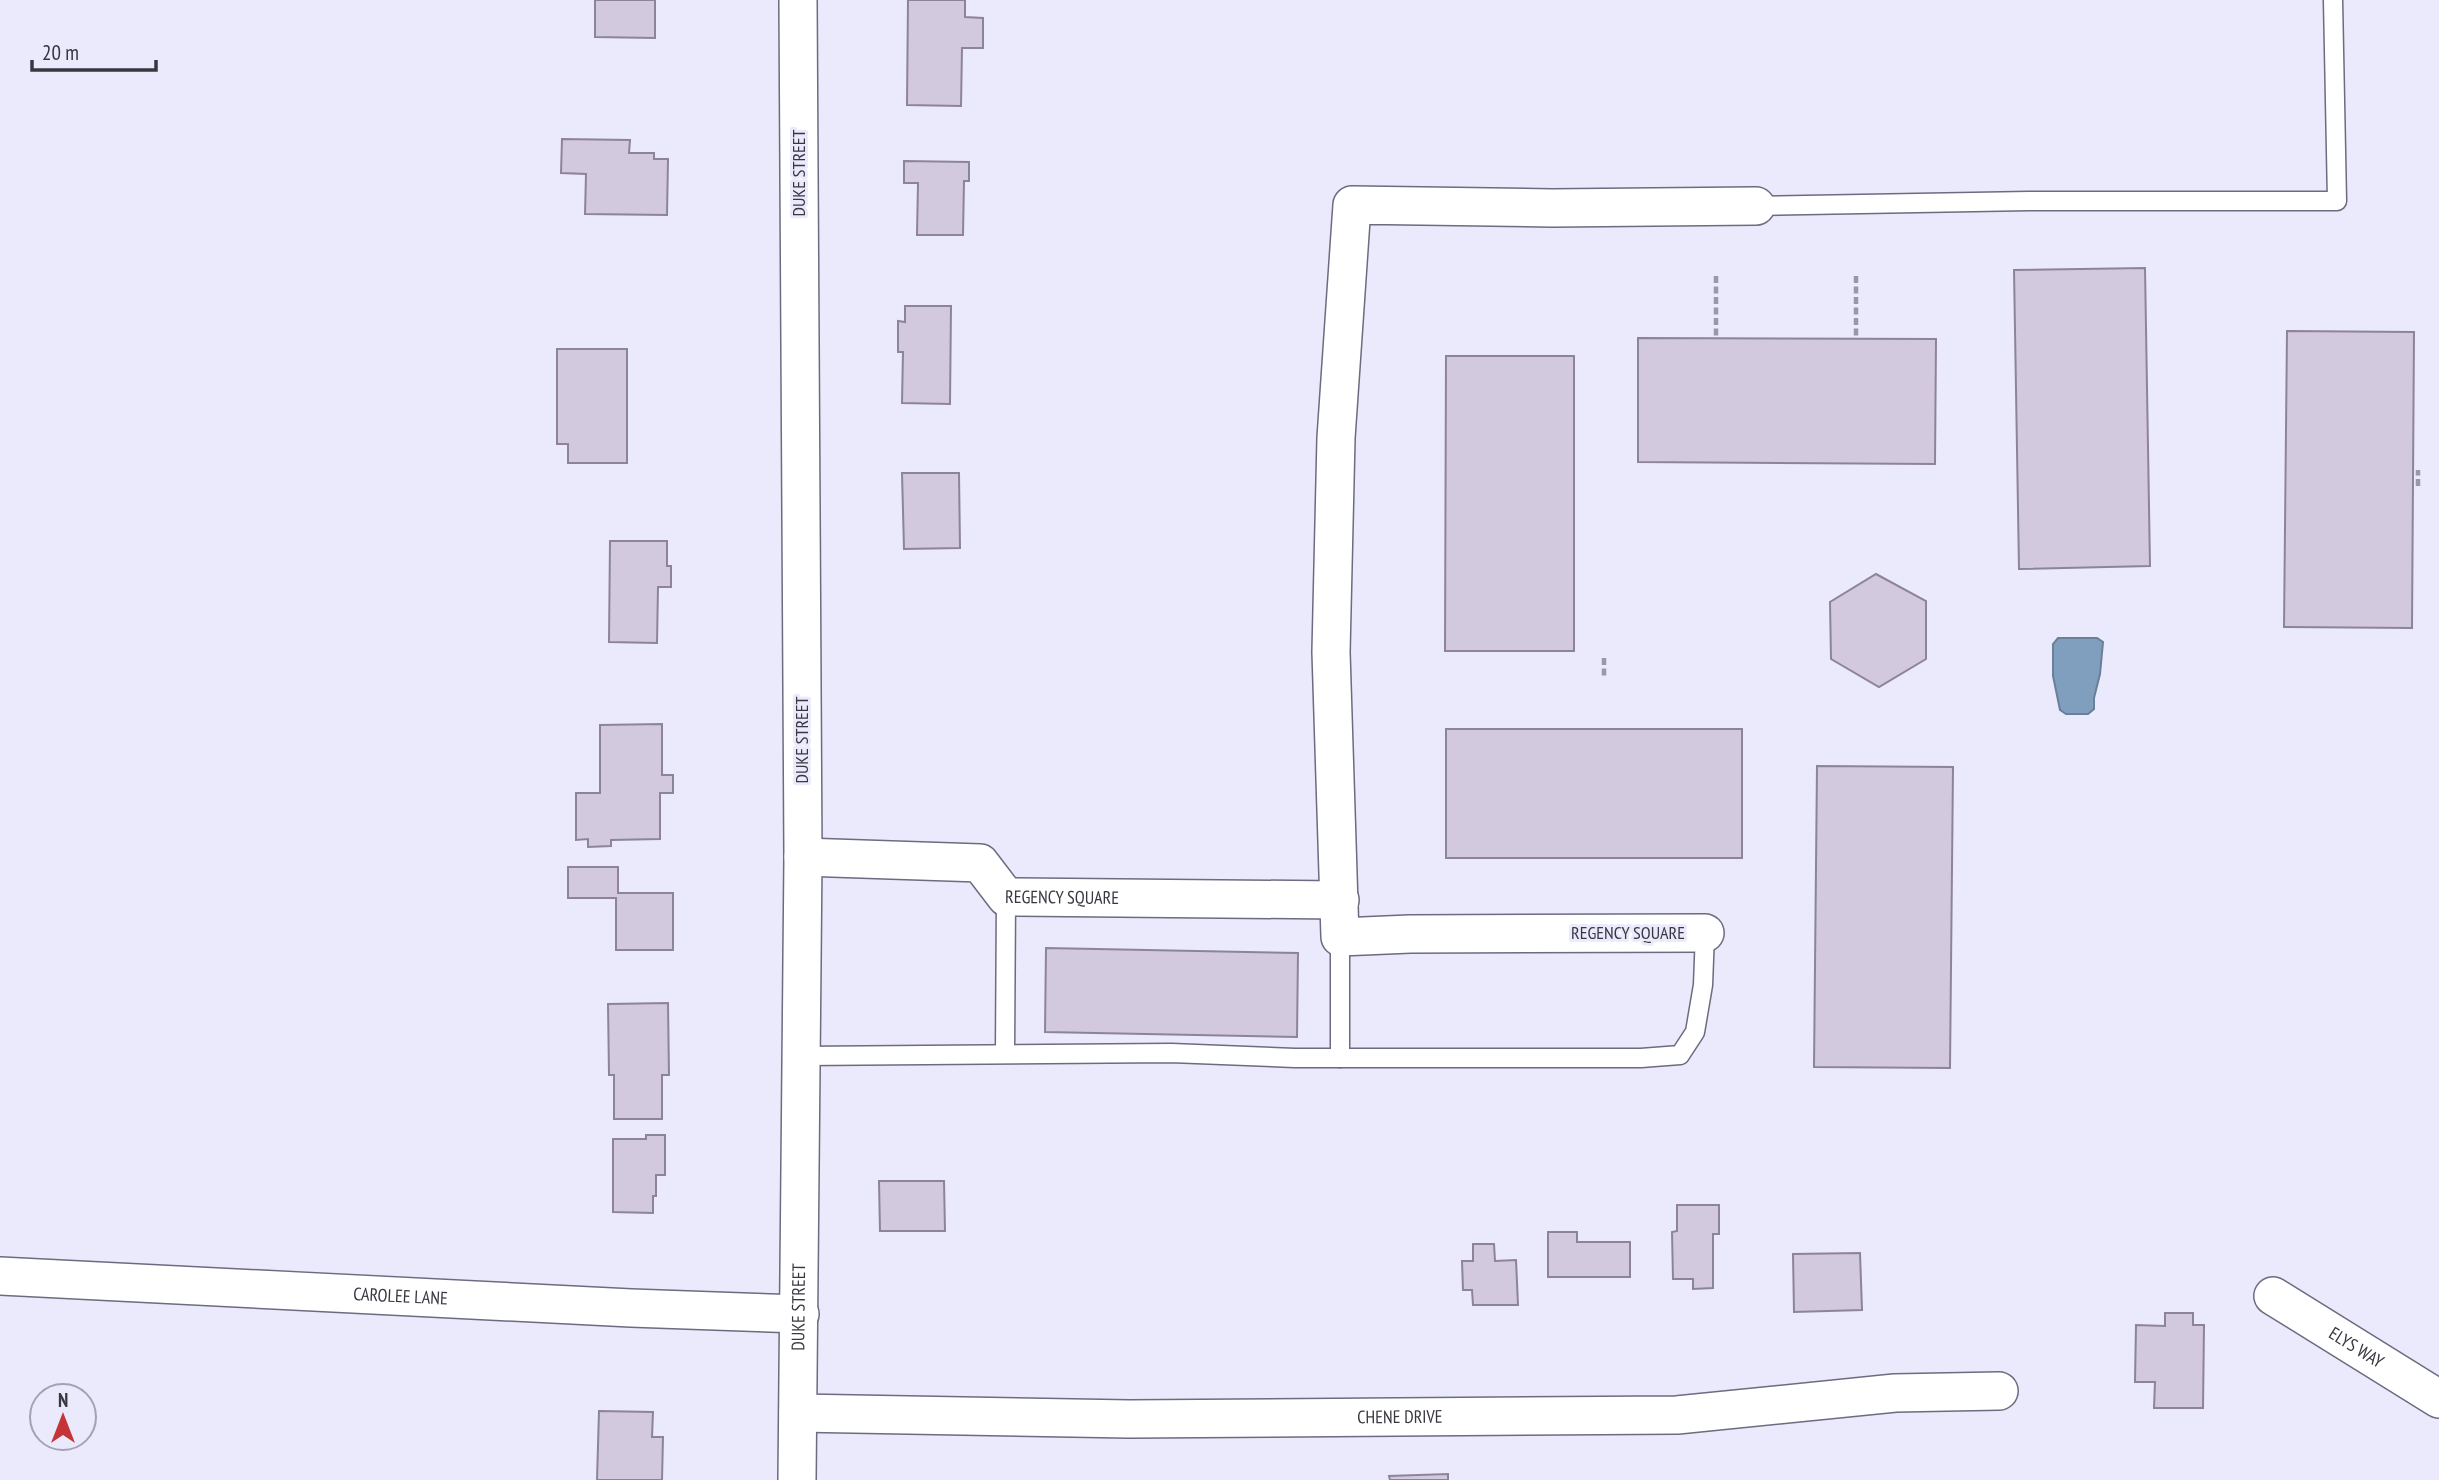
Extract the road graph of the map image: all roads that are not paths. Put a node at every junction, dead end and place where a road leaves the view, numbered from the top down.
1 (799, 0) edge
2 (2333, 0) edge
3 (1756, 206) joint
4 (803, 857) junction
5 (1006, 897) junction
6 (1340, 900) junction
7 (1705, 933) joint
8 (1340, 937) junction
9 (1005, 1054) junction
10 (802, 1056) junction
11 (1340, 1058) junction
12 (0, 1276) edge
13 (2273, 1296) dead end
14 (800, 1314) junction
15 (2000, 1391) dead end
16 (2439, 1399) edge
17 (798, 1413) junction
18 (797, 1480) edge

1 - 4 street, DUKE STREET
2 - 3 lane
3 - 6 street
4 - 5 street, REGENCY SQUARE
4 - 10 street, DUKE STREET
5 - 6 street, REGENCY SQUARE
5 - 9 lane
6 - 8 street
7 - 8 street, REGENCY SQUARE
7 - 11 lane
8 - 11 lane
9 - 10 lane
9 - 11 lane
10 - 14 street, DUKE STREET
12 - 14 street, CAROLEE LANE
13 - 16 street, ELYS WAY
14 - 17 street, DUKE STREET
15 - 17 street, CHENE DRIVE
17 - 18 street, DUKE STREET

